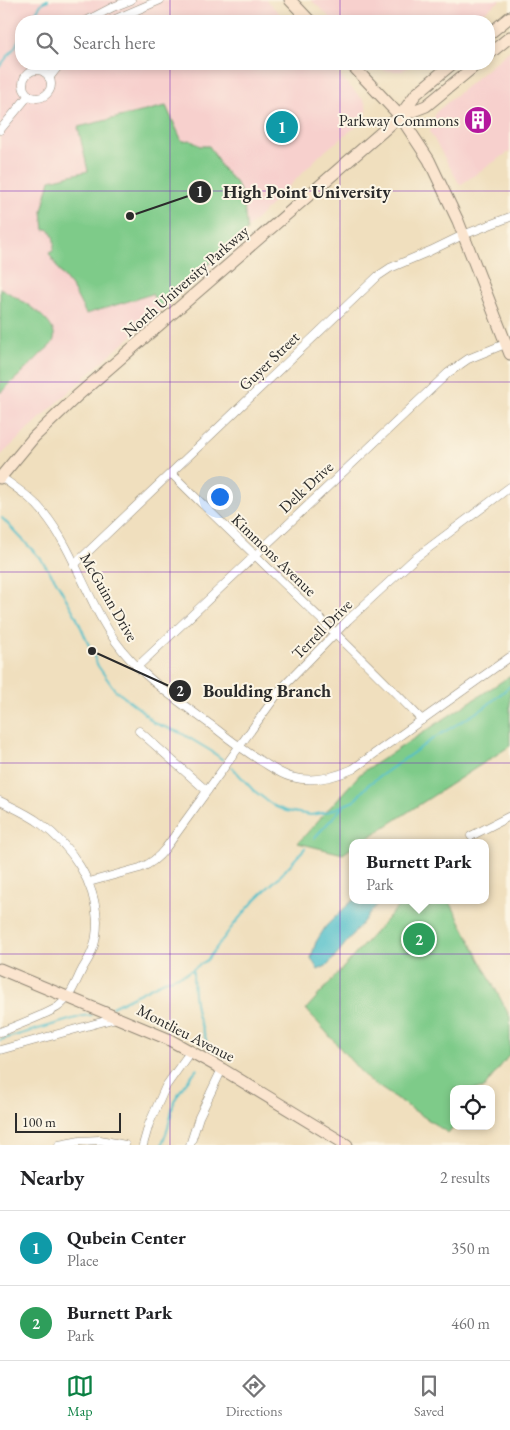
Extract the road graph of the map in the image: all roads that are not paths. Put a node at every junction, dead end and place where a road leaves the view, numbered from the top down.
1 (131, 0) edge
2 (160, 0) edge
3 (290, 0) edge
4 (98, 15) edge
5 (125, 15) edge
6 (304, 15) edge
7 (510, 17) edge
8 (495, 29) edge
9 (510, 36) edge
10 (495, 49) edge
11 (35, 70) edge
12 (43, 70) edge
13 (56, 70) edge
14 (357, 70) edge
15 (445, 70) edge
16 (470, 70) edge
17 (50, 78) junction
18 (29, 95) junction
19 (400, 116) junction
20 (0, 130) edge
21 (510, 217) edge
22 (463, 235) junction
23 (508, 349) edge
24 (171, 473) junction
25 (0, 478) edge
26 (510, 487) edge
27 (254, 556) junction
28 (74, 565) junction
29 (336, 634) junction
30 (510, 657) edge
31 (138, 667) junction
32 (422, 720) junction
33 (139, 731) dead end
34 (239, 746) junction
35 (207, 791) junction
36 (0, 801) edge
37 (510, 816) edge
38 (471, 836) dead end
39 (89, 882) junction
40 (0, 970) edge
41 (68, 998) junction
42 (119, 1018) junction
43 (0, 1032) edge
44 (0, 1050) edge
45 (190, 1052) junction
46 (222, 1069) junction
47 (59, 1145) edge
48 (125, 1145) edge
49 (143, 1145) edge
50 (190, 1145) edge
51 (347, 1145) edge

1 - 4 street
2 - 5 street
3 - 6 main road
7 - 8 main road
9 - 10 main road
11 - 18 street
12 - 17 street
13 - 17 street
14 - 19 main road
15 - 19 main road, North University Parkway
16 - 19 main road, North University Parkway
17 - 18 street
18 - 20 street
19 - 22 main road
19 - 25 main road, North University Parkway
21 - 22 street, Guyer Street
22 - 23 main road
22 - 24 street, Guyer Street
23 - 27 street, Delk Drive
24 - 27 street, Kimmons Avenue
24 - 28 street, Guyer Street
25 - 28 street, McGuinn Drive
26 - 29 street, Terrell Drive
27 - 29 street, Kimmons Avenue
27 - 31 street, Delk Drive
28 - 31 street, McGuinn Drive
29 - 32 street, Kimmons Avenue
29 - 34 street, Terrell Drive
30 - 32 street, McGuinn Drive
31 - 34 street, McGuinn Drive
32 - 34 street, McGuinn Drive
33 - 35 street
34 - 35 street, Terrell Drive
35 - 39 street, Terrell Drive
36 - 39 street
37 - 38 street
39 - 41 street
40 - 41 main road, Montlieu Avenue
41 - 42 main road, Montlieu Avenue
41 - 43 street
42 - 44 street
42 - 45 main road, Montlieu Avenue
45 - 46 main road, Montlieu Avenue
45 - 49 street
46 - 50 street
46 - 51 main road, Montlieu Avenue
47 - 48 street

